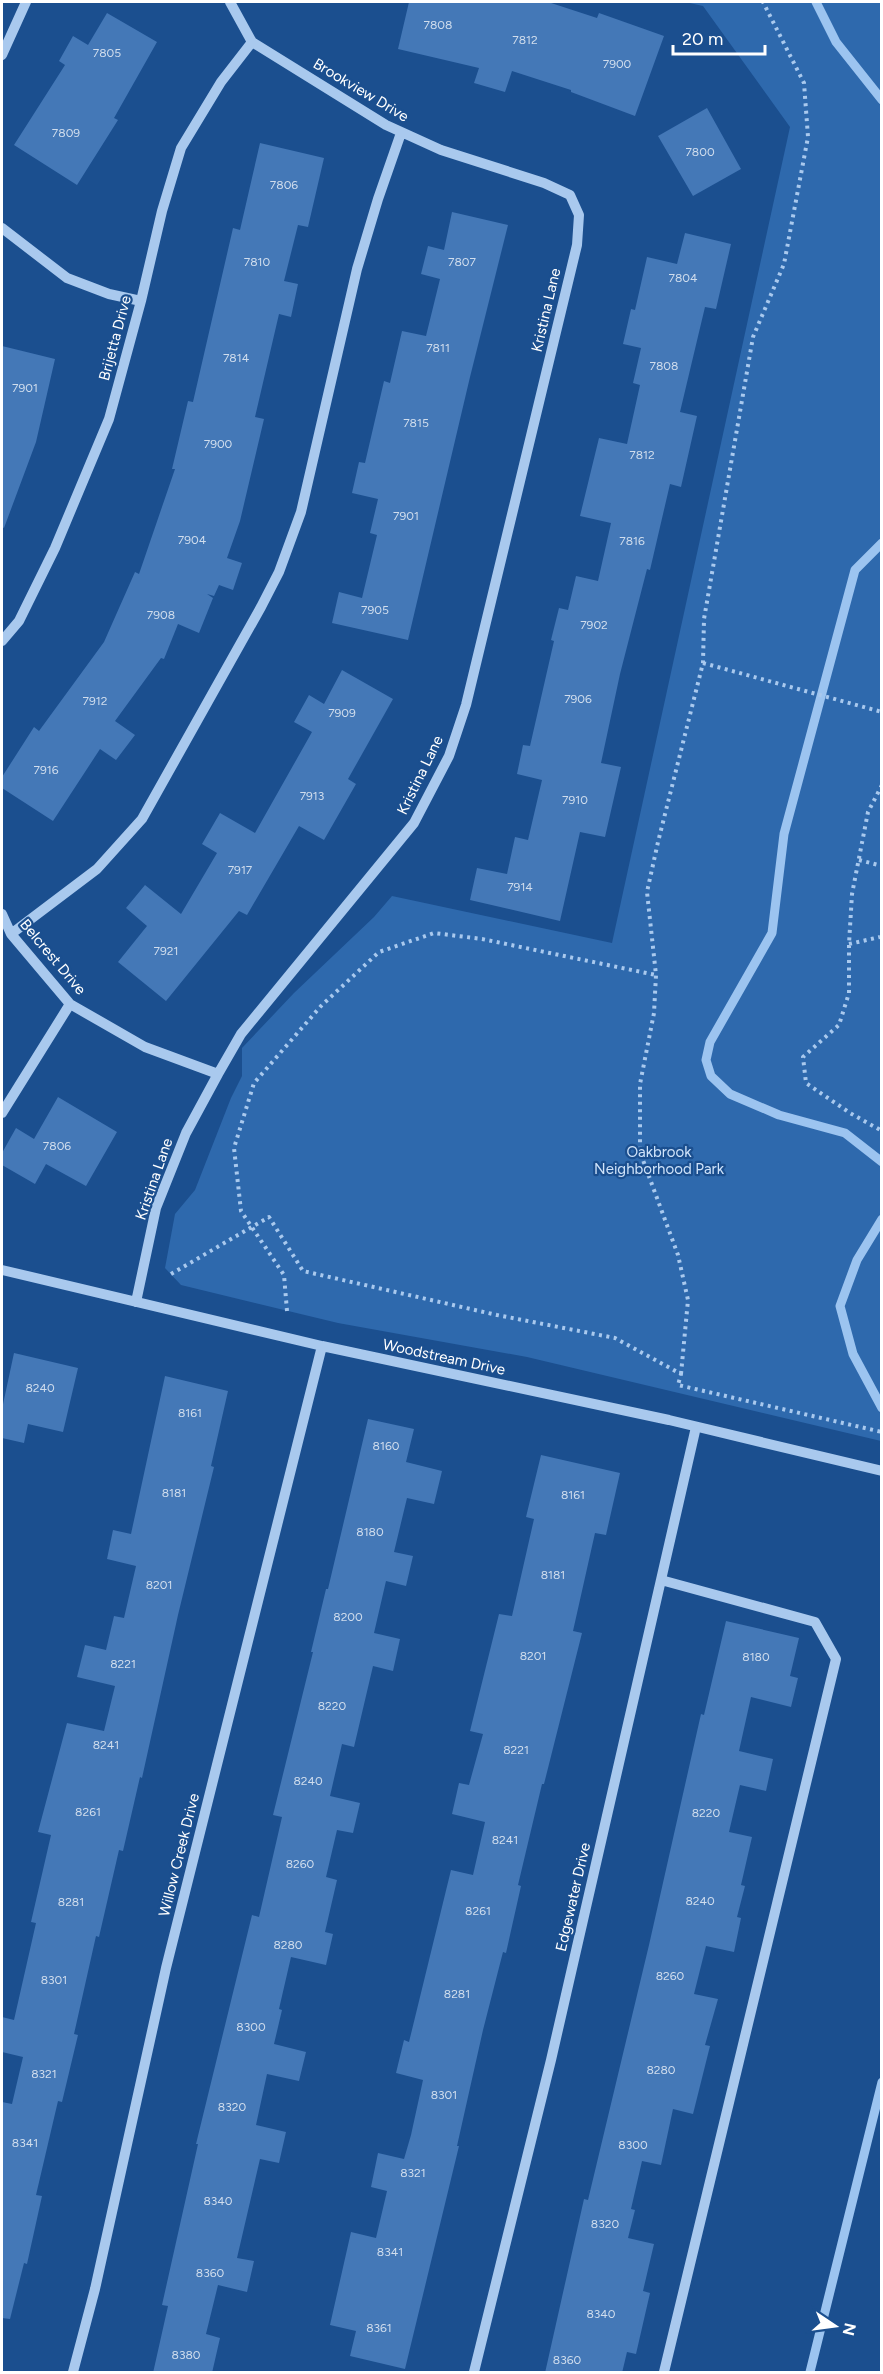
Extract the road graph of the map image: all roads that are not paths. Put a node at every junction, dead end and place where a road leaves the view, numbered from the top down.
1 (23, 2) edge
2 (230, 2) edge
3 (252, 42) junction
4 (2, 55) edge
5 (401, 133) junction
6 (570, 195) joint
7 (2, 228) edge
8 (141, 301) junction
9 (2, 641) edge
10 (2, 914) edge
11 (11, 934) junction
12 (70, 1004) junction
13 (218, 1074) junction
14 (2, 1113) edge
15 (2, 1270) edge
16 (136, 1302) junction
17 (322, 1346) junction
18 (696, 1427) junction
19 (882, 1471) edge
20 (661, 1580) junction
21 (73, 2373) edge
22 (474, 2373) edge
23 (664, 2373) edge

1 - 4 street
2 - 3 street, Brookview Drive
3 - 5 street, Brookview Drive
3 - 8 street, Brijetta Drive
5 - 6 street, Brookview Drive
5 - 11 street
6 - 13 street, Kristina Lane
7 - 8 street
8 - 9 street, Brijetta Drive
10 - 11 street, Belcrest Drive
11 - 12 street, Belcrest Drive
12 - 13 street, Belcrest Drive
12 - 14 street
13 - 16 street, Kristina Lane
15 - 16 street, Woodstream Drive
16 - 17 street, Woodstream Drive
17 - 18 street, Woodstream Drive
17 - 21 street, Willow Creek Drive
18 - 19 street, Woodstream Drive
18 - 20 street, Edgewater Drive
20 - 22 street, Edgewater Drive
20 - 23 street

